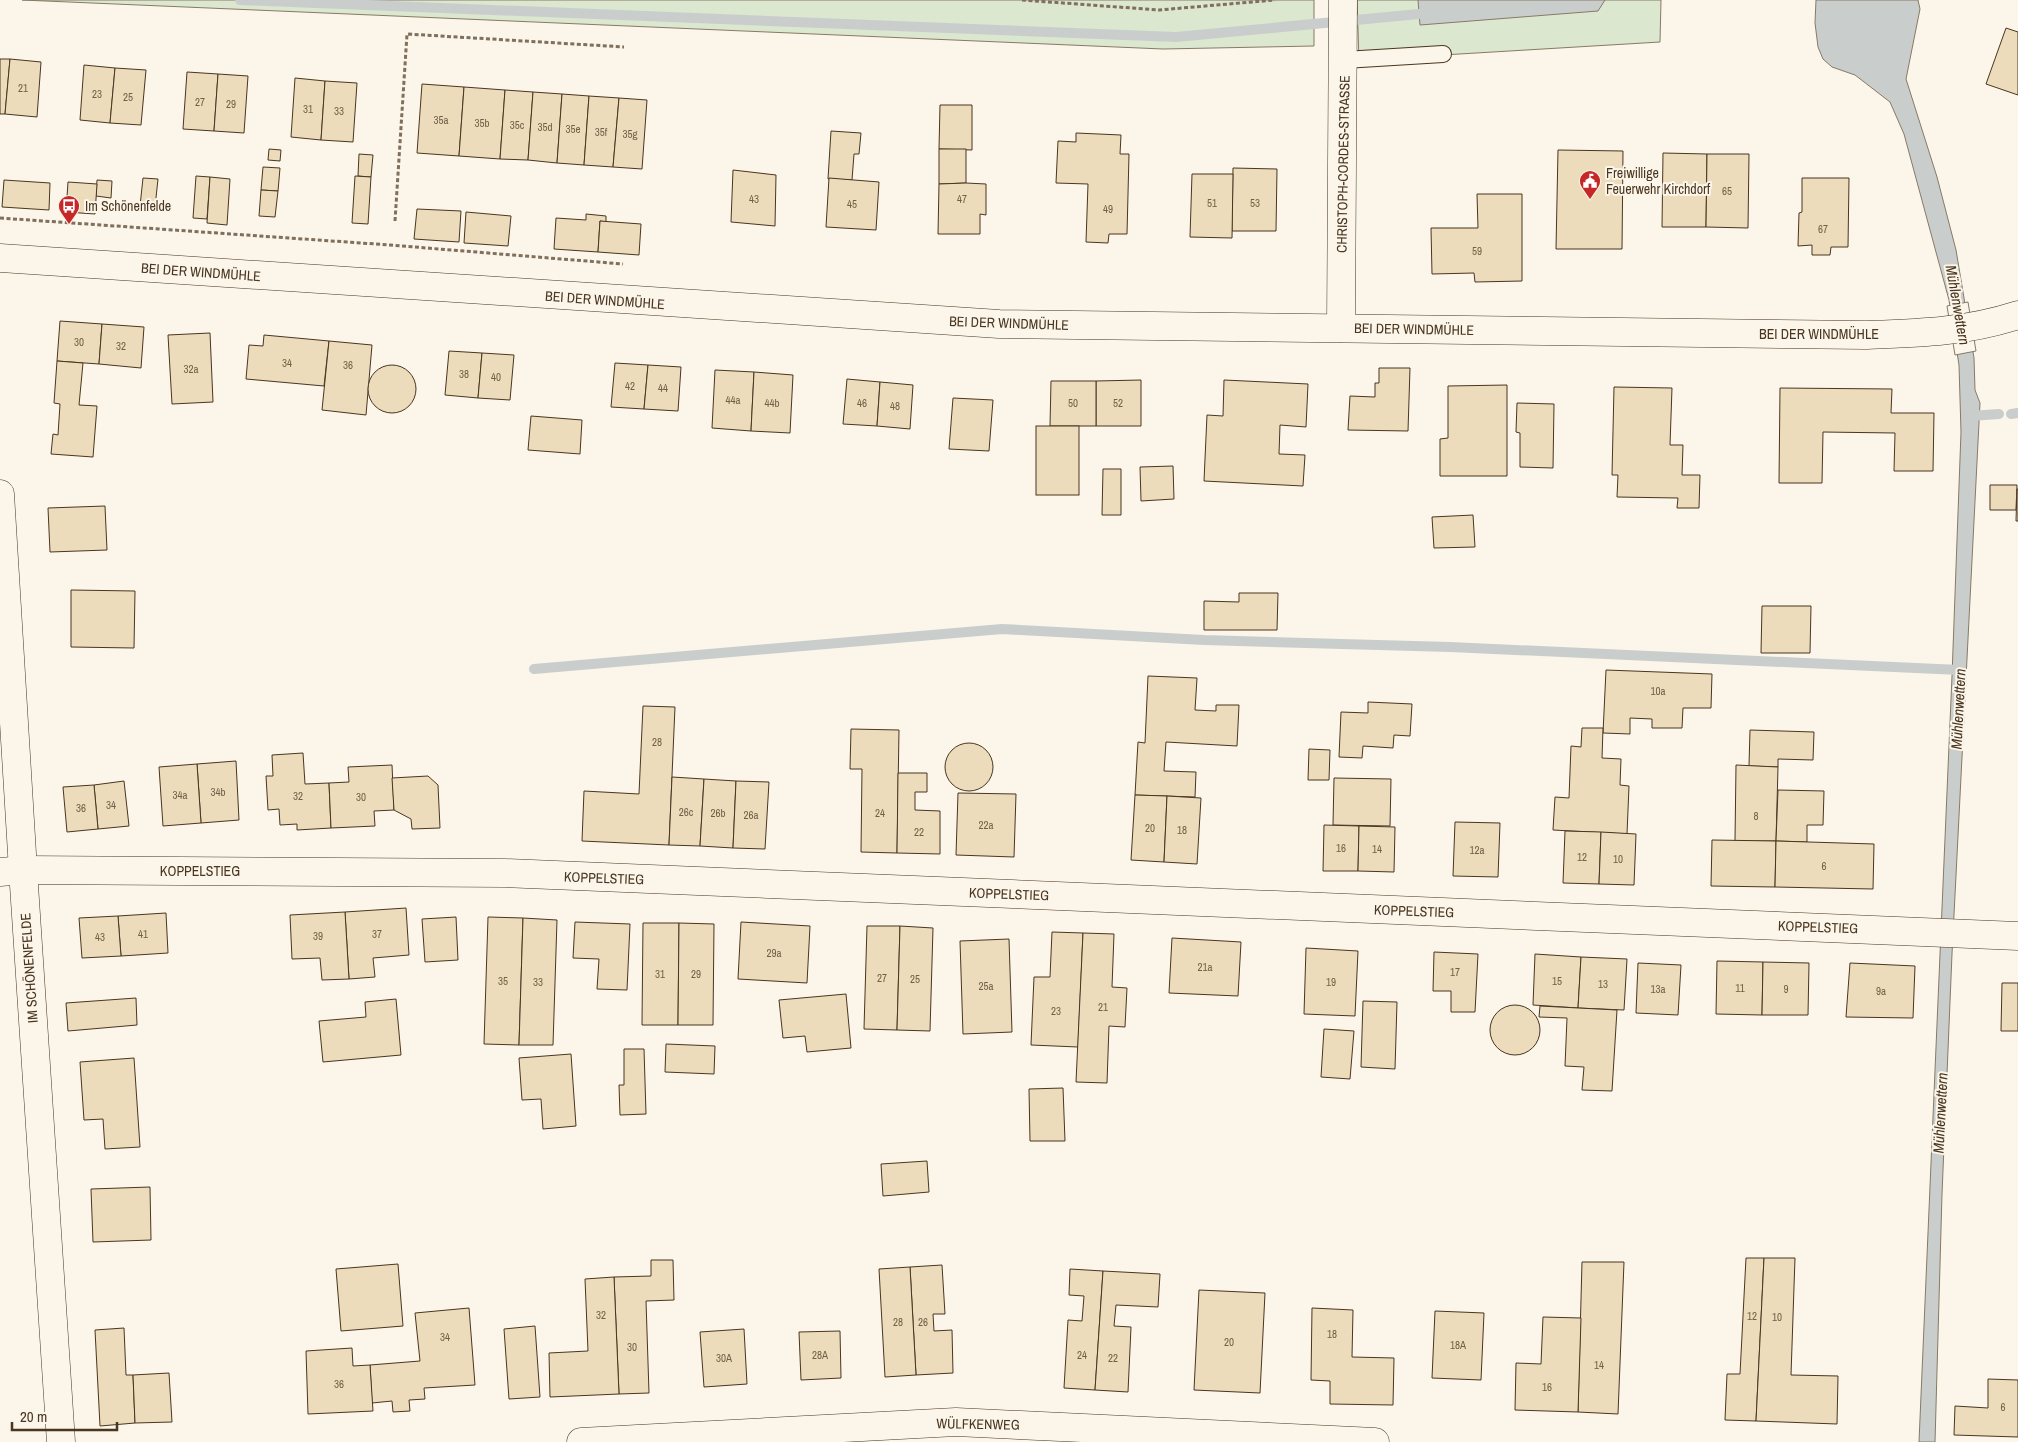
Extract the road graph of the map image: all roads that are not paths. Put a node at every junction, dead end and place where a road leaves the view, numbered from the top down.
1 (1343, 0) edge
2 (1443, 54) dead end
3 (1344, 60) junction
4 (0, 258) edge
5 (2018, 315) edge
6 (1341, 328) junction
7 (0, 494) edge
8 (11, 871) edge
9 (2018, 936) edge
10 (61, 1442) edge
11 (581, 1442) edge
12 (1374, 1442) edge

1 - 3 street, CHRISTOPH-CORDES-STRASSE
2 - 3 lane
3 - 6 street, CHRISTOPH-CORDES-STRASSE
4 - 6 street, BEI DER WINDMÜHLE
5 - 6 street, BEI DER WINDMÜHLE
7 - 8 street, IM SCHÖNENFELDE
8 - 9 street, KOPPELSTIEG
8 - 10 street, IM SCHÖNENFELDE
11 - 12 street, WÜLFKENWEG

